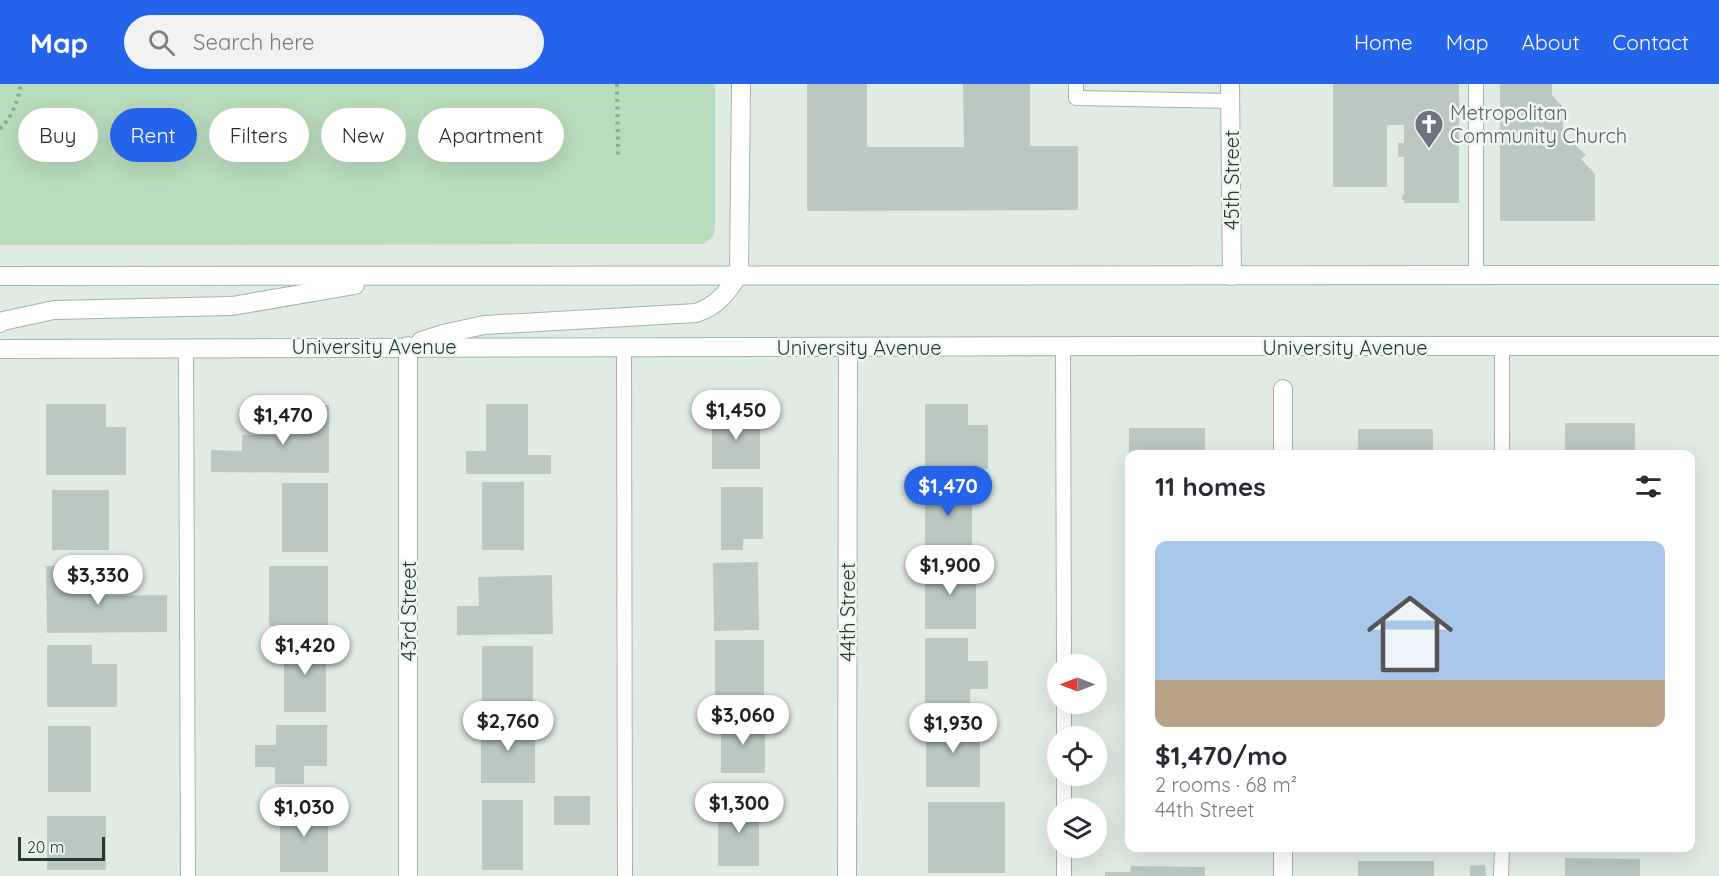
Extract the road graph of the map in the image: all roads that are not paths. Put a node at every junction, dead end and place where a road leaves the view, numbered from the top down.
1 (741, 84) edge
2 (1076, 84) edge
3 (1476, 84) edge
4 (1230, 92) edge
5 (739, 274) junction
6 (1719, 275) edge
7 (0, 276) edge
8 (1232, 276) junction
9 (1476, 276) junction
10 (407, 277) junction
11 (0, 323) edge
12 (408, 346) junction
13 (624, 346) junction
14 (1502, 346) junction
15 (1719, 346) edge
16 (1063, 347) junction
17 (186, 348) junction
18 (848, 348) junction
19 (0, 349) edge
20 (1283, 389) dead end
21 (1283, 450) edge
22 (1502, 450) edge
23 (1064, 654) edge
24 (1283, 852) edge
25 (1502, 852) edge
26 (1064, 858) edge
27 (188, 876) edge
28 (408, 876) edge
29 (625, 876) edge
30 (847, 876) edge
31 (1064, 876) edge
32 (1282, 876) edge
33 (1502, 876) edge

1 - 5 main road
2 - 4 lane
3 - 9 lane
4 - 8 main road, 45th Street
5 - 8 main road
5 - 10 main road
5 - 12 main road
6 - 9 main road
7 - 10 main road
8 - 9 main road
10 - 11 main road
12 - 13 main road, University Avenue
12 - 17 main road, University Avenue
12 - 28 main road, 43rd Street
13 - 18 main road, University Avenue
13 - 29 lane
14 - 15 main road, University Avenue
14 - 16 main road, University Avenue
14 - 22 lane
16 - 18 main road, University Avenue
16 - 23 lane
17 - 19 main road, University Avenue
17 - 27 lane
18 - 30 main road, 44th Street
20 - 21 main road
24 - 32 main road
25 - 33 lane
26 - 31 lane

